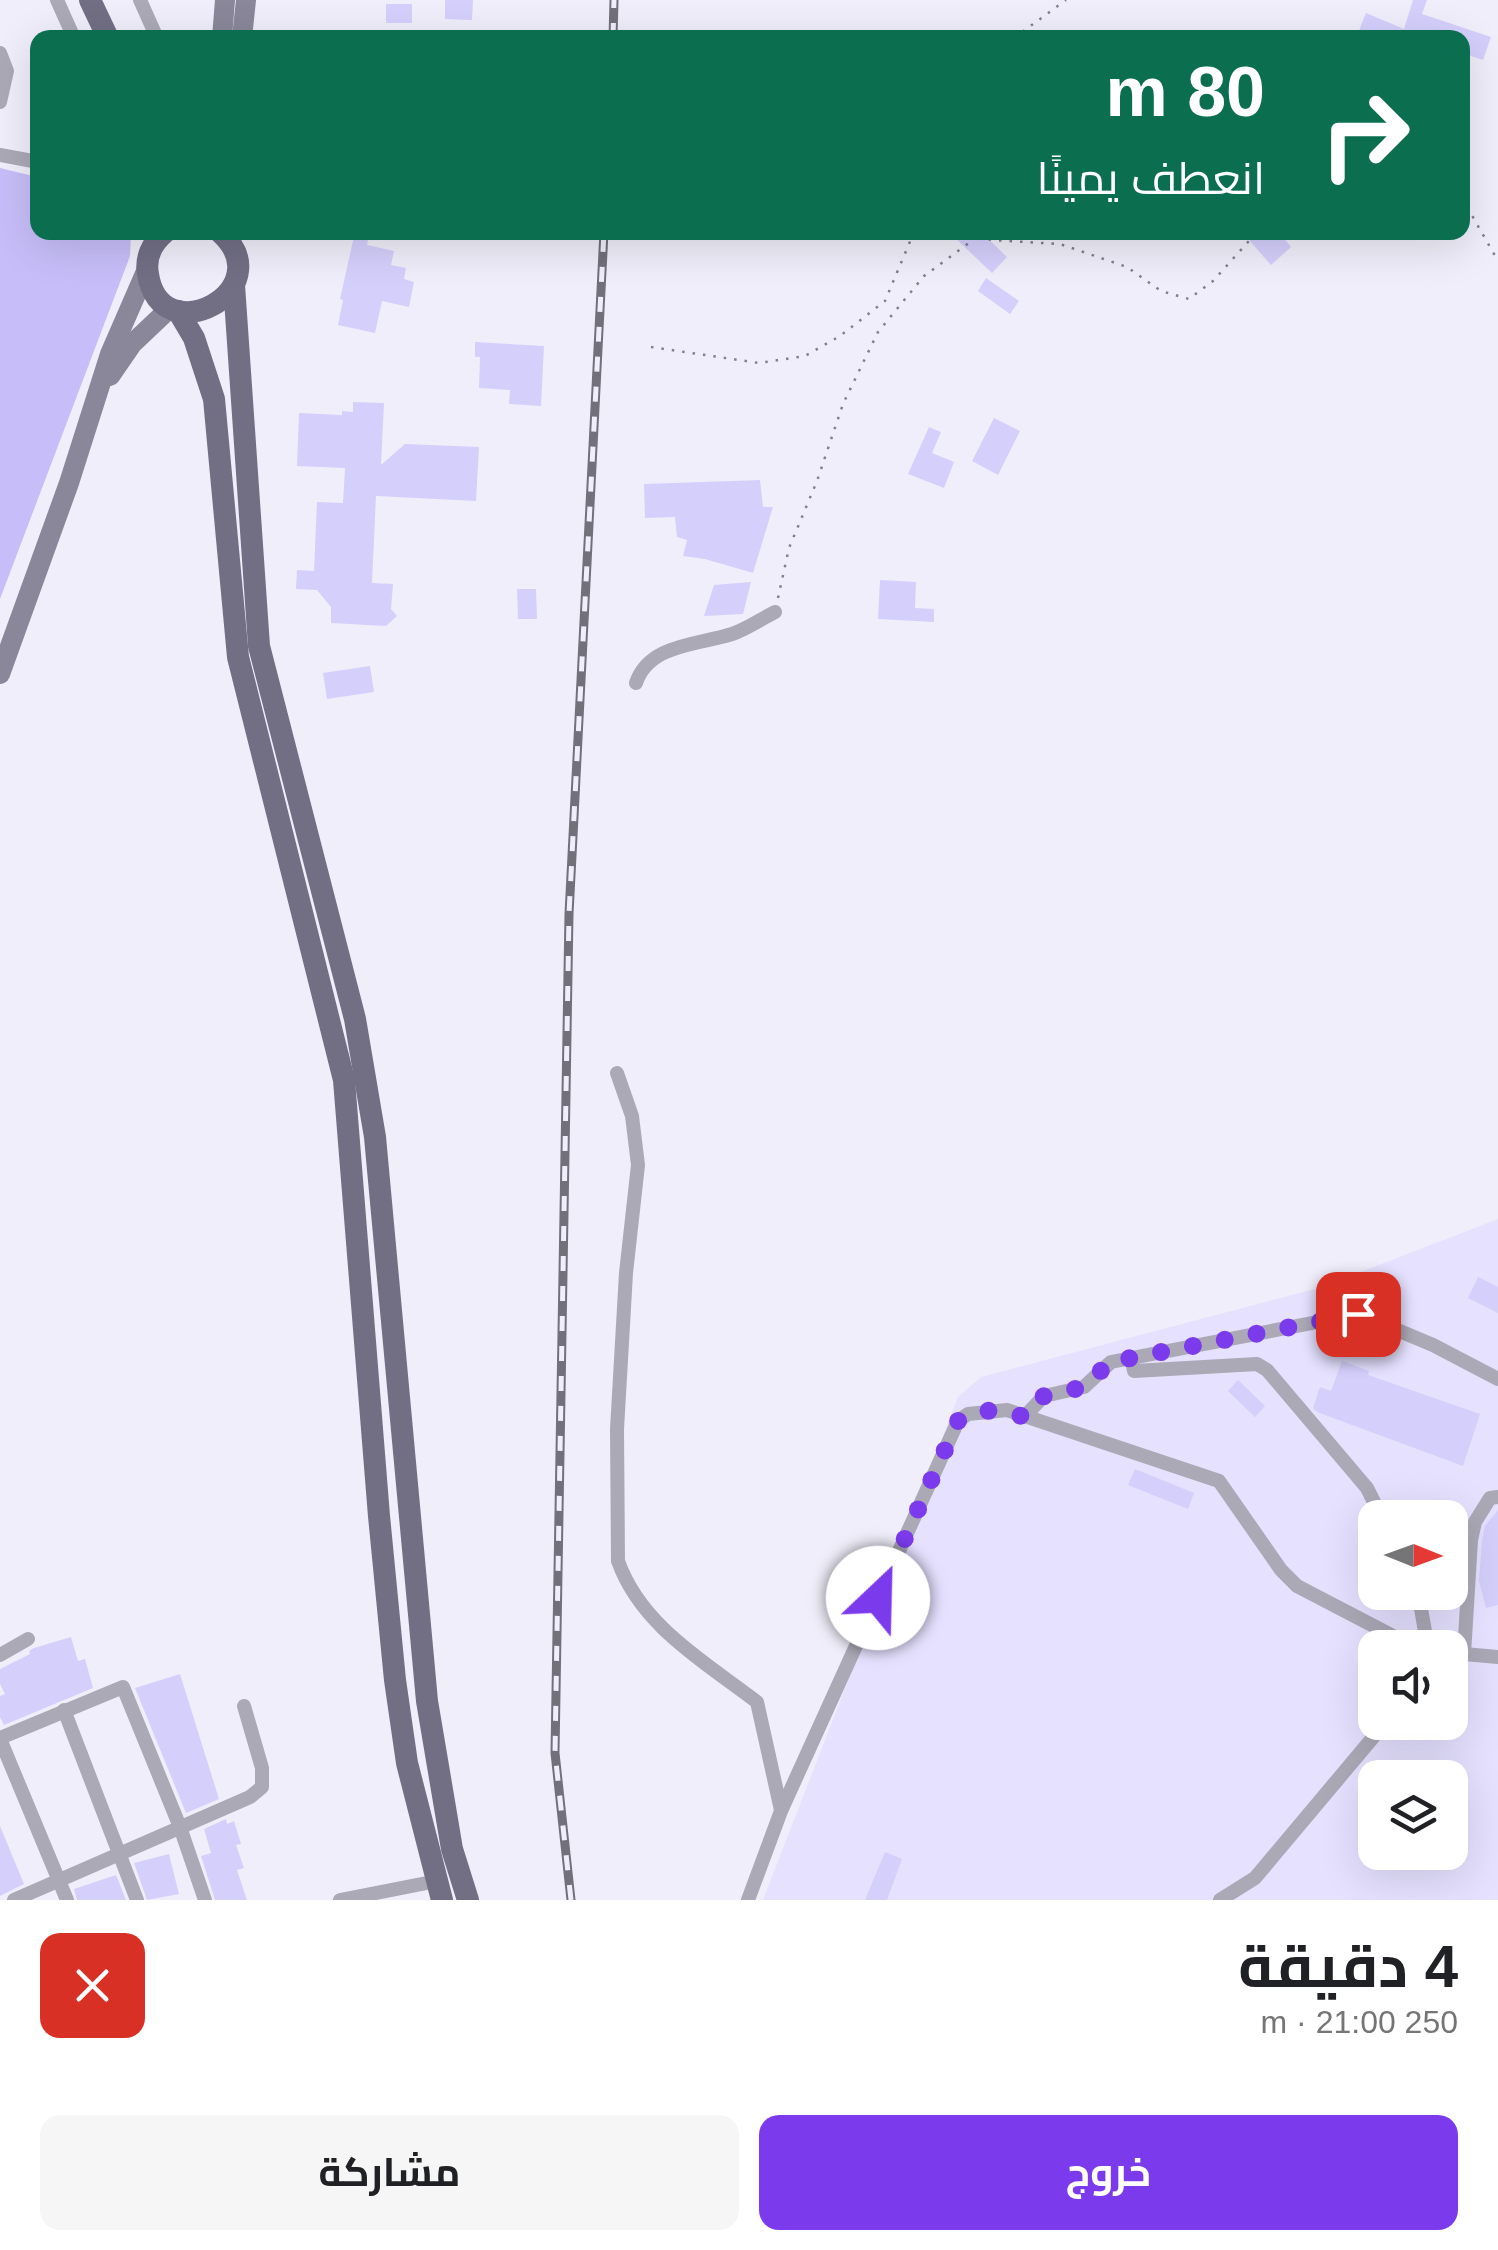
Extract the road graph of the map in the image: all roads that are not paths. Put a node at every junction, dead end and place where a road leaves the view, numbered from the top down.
1 (57, 0) edge
2 (90, 0) edge
3 (140, 0) edge
4 (225, 0) edge
5 (246, 0) edge
6 (70, 30) edge
7 (104, 30) edge
8 (153, 30) edge
9 (223, 30) edge
10 (243, 30) edge
11 (0, 53) edge
12 (0, 102) edge
13 (0, 155) edge
14 (30, 161) edge
15 (229, 240) edge
16 (154, 246) edge
17 (234, 285) junction
18 (174, 309) junction
19 (96, 398) junction
20 (775, 612) road end
21 (0, 674) edge
22 (636, 683) dead end
23 (617, 1073) dead end
24 (1131, 1358) junction
25 (1498, 1379) edge
26 (1024, 1417) junction
27 (1498, 1496) edge
28 (1373, 1500) edge
29 (1382, 1630) edge
30 (1460, 1630) edge
31 (28, 1638) dead end
32 (0, 1655) edge
33 (1468, 1657) edge
34 (1498, 1658) edge
35 (244, 1706) dead end
36 (64, 1710) junction
37 (0, 1739) edge
38 (1371, 1740) edge
39 (782, 1811) junction
40 (180, 1827) junction
41 (120, 1854) junction
42 (58, 1882) junction
43 (440, 1891) edge
44 (14, 1900) edge
45 (67, 1900) edge
46 (137, 1900) edge
47 (205, 1900) edge
48 (340, 1900) edge
49 (468, 1900) edge
50 (748, 1900) edge
51 (1220, 1900) edge

1 - 6 street
2 - 7 main road
3 - 8 street
4 - 9 main road
5 - 10 main road
11 - 12 street
13 - 14 street
15 - 17 main road
16 - 18 main road
16 - 19 main road
17 - 18 main road
17 - 49 main road
18 - 19 main road
18 - 43 main road
19 - 21 main road
20 - 22 street
23 - 39 street
24 - 25 street
24 - 26 street
24 - 28 street
26 - 29 street
26 - 39 street
27 - 30 street
31 - 32 street
33 - 34 street
35 - 40 street
36 - 37 street
36 - 40 street
36 - 41 street
37 - 42 street
38 - 51 street
39 - 50 street
40 - 41 street
40 - 47 street
41 - 42 street
41 - 46 street
42 - 44 street
42 - 45 street
43 - 48 street

